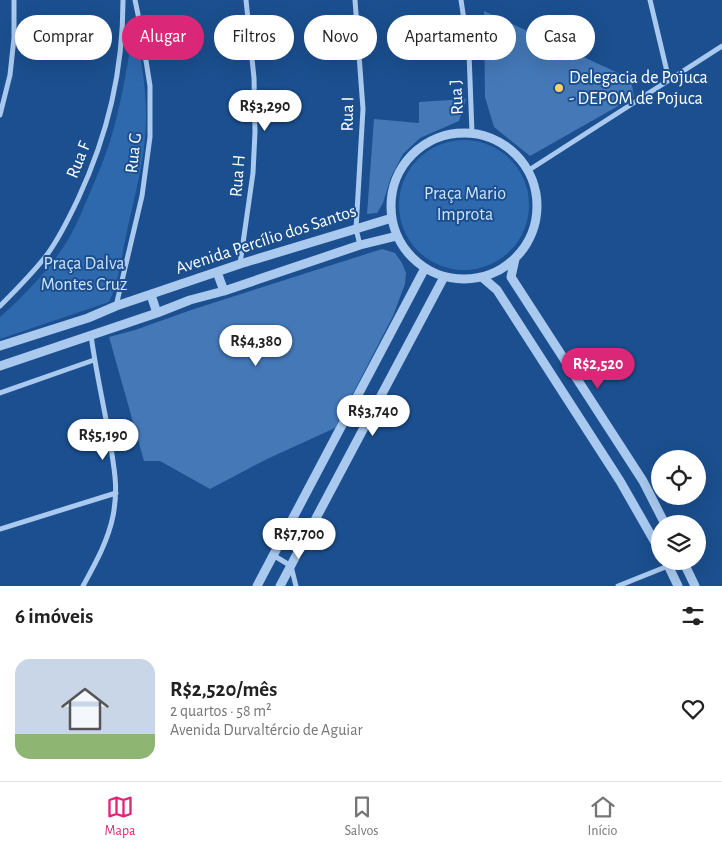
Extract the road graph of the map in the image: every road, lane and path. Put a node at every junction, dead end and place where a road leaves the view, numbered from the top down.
1 (14, 0) edge
2 (123, 0) edge
3 (135, 0) edge
4 (246, 0) edge
5 (355, 0) edge
6 (461, 0) edge
7 (650, 0) edge
8 (722, 46) edge
9 (669, 80) junction
10 (0, 115) edge
11 (472, 132) junction
12 (528, 170) junction
13 (392, 218) junction
14 (356, 229) junction
15 (397, 236) junction
16 (360, 245) junction
17 (515, 258) junction
18 (240, 264) junction
19 (425, 268) junction
20 (217, 272) junction
21 (444, 276) junction
22 (482, 277) junction
23 (224, 291) junction
24 (151, 295) junction
25 (0, 306) edge
26 (113, 308) junction
27 (157, 313) junction
28 (114, 328) junction
29 (90, 336) junction
30 (0, 346) edge
31 (94, 360) junction
32 (0, 366) edge
33 (0, 393) edge
34 (604, 422) junction
35 (588, 430) junction
36 (116, 493) junction
37 (660, 515) edge
38 (0, 529) edge
39 (651, 534) edge
40 (273, 555) junction
41 (291, 566) junction
42 (652, 570) edge
43 (670, 570) edge
44 (688, 570) edge
45 (83, 586) edge
46 (257, 586) edge
47 (280, 586) edge
48 (296, 586) edge
49 (618, 586) edge
50 (678, 586) edge
51 (695, 586) edge

1 - 10 street
2 - 25 street, Rua F
3 - 26 street, Rua G
4 - 18 street, Rua H
5 - 14 street, Rua I
6 - 11 street, Rua J
7 - 9 street
8 - 9 street
9 - 12 street
11 - 12 street
11 - 13 street
12 - 17 street
13 - 14 street, Avenida Percílio dos Santos
13 - 15 street
14 - 16 street, Rua I
14 - 18 street, Avenida Percílio dos Santos
15 - 16 street, Avenida Percílio dos Santos
15 - 19 street
16 - 23 street, Avenida Percílio dos Santos
17 - 22 street
17 - 34 street
18 - 20 street, Avenida Percílio dos Santos
19 - 21 street
19 - 40 street
20 - 23 street
20 - 24 street, Avenida Percílio dos Santos
21 - 22 street
21 - 41 street
22 - 35 street
23 - 27 street, Avenida Percílio dos Santos
24 - 26 street, Avenida Percílio dos Santos
24 - 27 street
26 - 28 street
26 - 30 street, Avenida Percílio dos Santos
27 - 28 street, Avenida Percílio dos Santos
28 - 29 street, Avenida Percílio dos Santos
29 - 31 street
29 - 32 street, Avenida Percílio dos Santos
31 - 33 street
31 - 36 street
34 - 35 street
34 - 37 street
35 - 39 street
36 - 38 street
36 - 45 street
40 - 41 street
40 - 46 street
41 - 47 street
41 - 48 street
42 - 49 street
43 - 50 street
44 - 51 street

